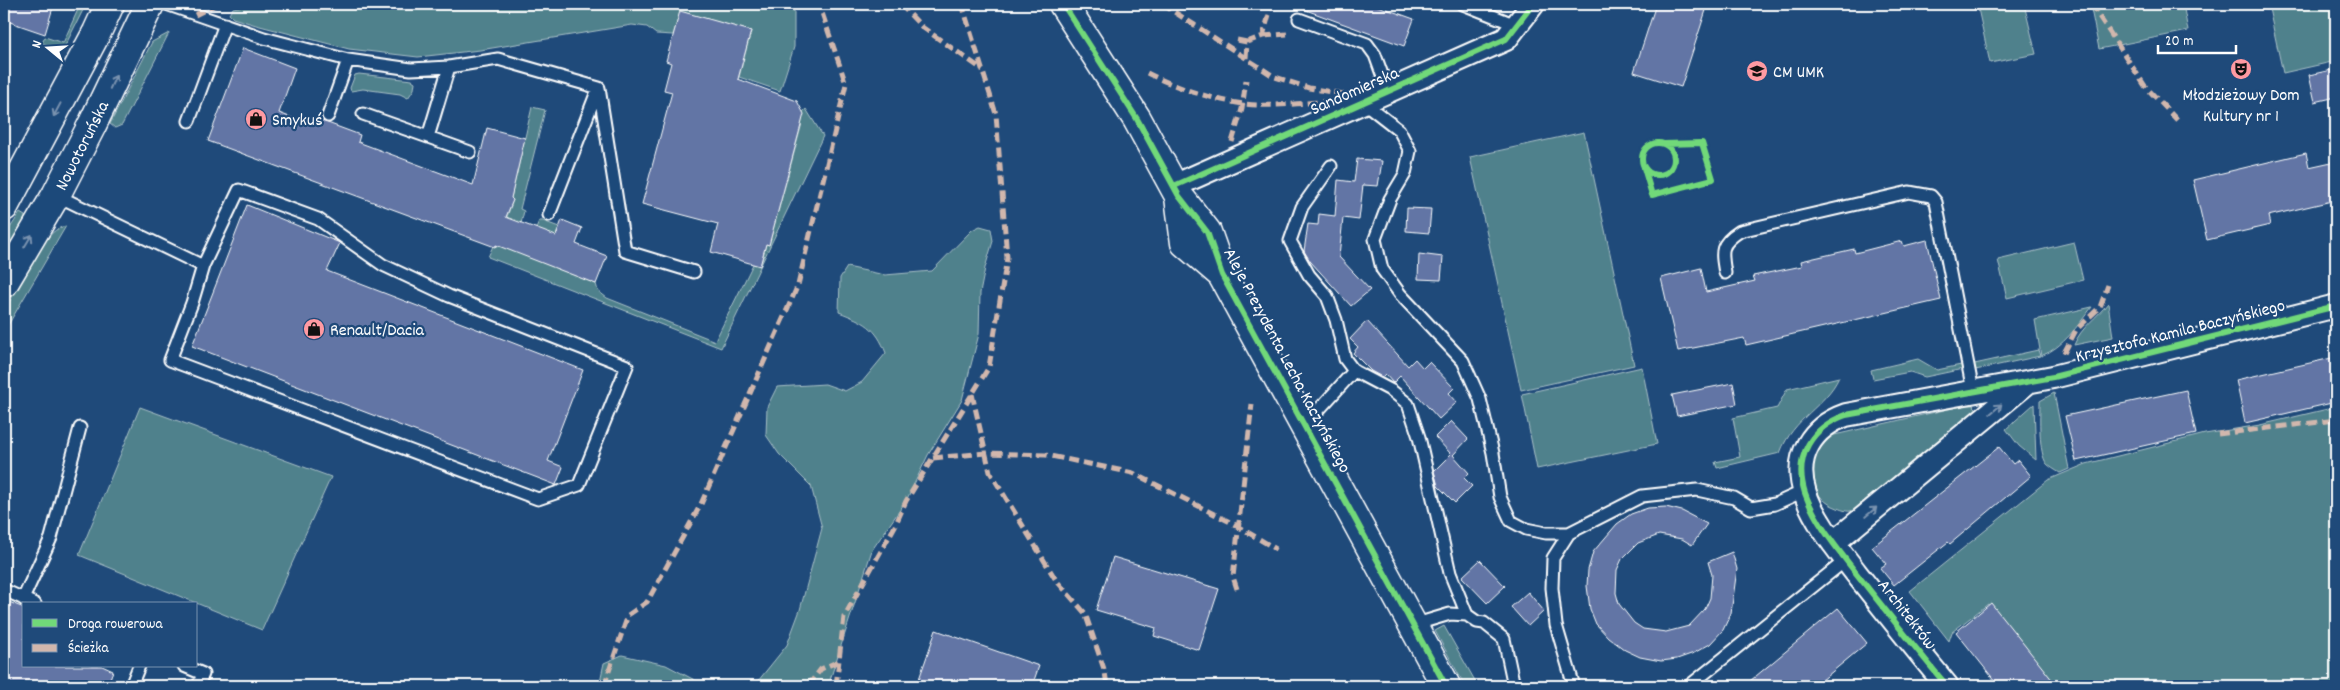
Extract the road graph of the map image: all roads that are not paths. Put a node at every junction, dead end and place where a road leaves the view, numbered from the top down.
1 (110, 4) edge
2 (150, 4) edge
3 (166, 4) edge
4 (1063, 4) edge
5 (1463, 4) edge
6 (1533, 4) edge
7 (1298, 20) dead end
8 (224, 24) junction
9 (1516, 25) junction
10 (348, 60) junction
11 (449, 67) junction
12 (599, 88) junction
13 (1388, 91) junction
14 (1363, 102) junction
15 (363, 114) dead end
16 (328, 116) dead end
17 (189, 121) dead end
18 (428, 137) junction
19 (470, 152) dead end
20 (1331, 166) dead end
21 (1176, 191) junction
22 (56, 195) junction
23 (4, 207) edge
24 (550, 215) dead end
25 (203, 266) junction
26 (694, 272) dead end
27 (1725, 273) dead end
28 (4, 283) edge
29 (2336, 306) edge
30 (1354, 372) junction
31 (2031, 380) junction
32 (1973, 391) junction
33 (1304, 426) junction
34 (80, 428) dead end
35 (1804, 491) junction
36 (1569, 533) junction
37 (1840, 552) junction
38 (4, 590) edge
39 (23, 599) junction
40 (30, 602) edge
41 (1467, 615) junction
42 (1413, 625) junction
43 (138, 668) edge
44 (189, 668) edge
45 (1573, 682) dead end
46 (131, 686) edge
47 (198, 686) edge
48 (1446, 686) edge
49 (1514, 686) edge
50 (1689, 686) edge
51 (1947, 686) edge

1 -> 23 street
22 -> 2 street, Nowotoruńska
3 - 8 lane
4 - 21 street, Aleje Prezydenta Lecha Kaczyńskiego
5 - 9 lane
6 - 9 street, Sandomierska
7 - 13 lane
8 - 10 lane
8 - 17 lane
9 - 13 street, Sandomierska
10 - 11 lane
10 - 16 lane
11 - 12 lane
11 - 18 lane
12 - 24 lane
12 - 26 lane
13 - 14 street, Sandomierska
14 - 21 street, Sandomierska
14 - 36 lane
15 - 18 lane
18 - 19 lane
20 - 30 lane
21 - 33 street, Aleje Prezydenta Lecha Kaczyńskiego
22 - 25 lane
28 -> 22 street, Nowotoruńska
25 - 25 lane
27 - 32 lane
29 - 31 street, Krzysztofa Kamila Baczyńskiego
30 - 33 lane
30 - 41 lane
31 - 32 street
37 -> 31 street, Krzysztofa Kamila Baczyńskiego
32 - 35 street
33 - 42 street, Aleje Prezydenta Lecha Kaczyńskiego
34 - 39 lane
35 - 36 lane
35 - 37 street, Architektów
36 - 45 lane
37 - 50 lane
37 - 51 street, Architektów
38 - 39 lane
39 - 40 lane
41 - 42 lane
41 - 49 lane
42 - 48 street, Aleje Prezydenta Lecha Kaczyńskiego
43 - 46 lane
44 - 47 lane

